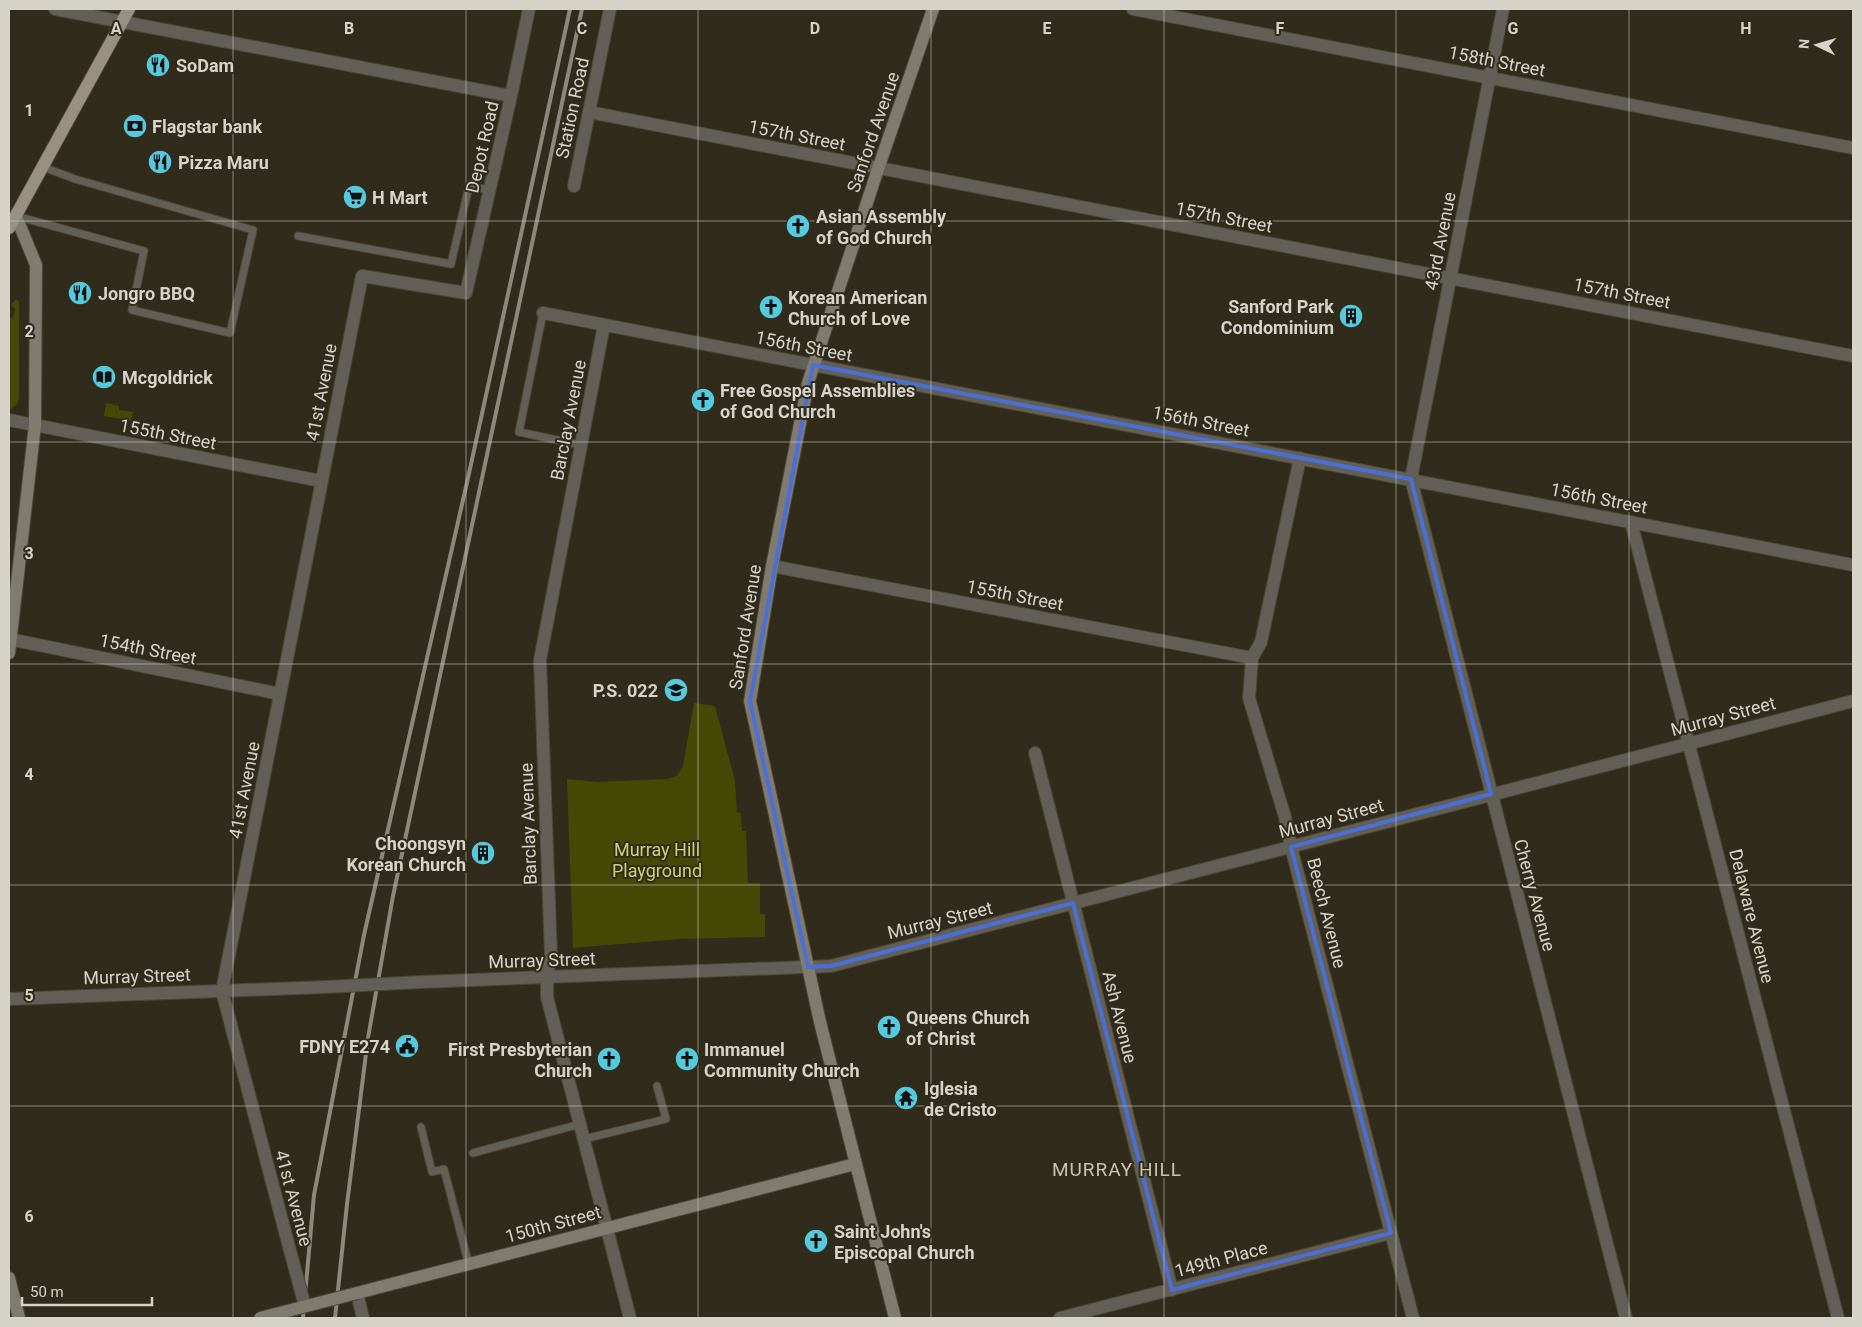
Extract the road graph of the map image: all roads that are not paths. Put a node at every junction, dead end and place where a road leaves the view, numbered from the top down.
1 (55, 9) edge
2 (129, 9) edge
3 (529, 9) edge
4 (610, 9) edge
5 (933, 9) edge
6 (1133, 9) edge
7 (1503, 9) edge
8 (122, 22) junction
9 (1489, 78) junction
10 (511, 96) junction
11 (588, 112) junction
12 (1853, 148) edge
13 (43, 167) junction
14 (878, 169) junction
15 (574, 186) dead end
16 (490, 190) junction
17 (12, 215) edge
18 (9, 228) edge
19 (298, 236) dead end
20 (362, 276) joint
21 (1451, 278) junction
22 (543, 313) joint
23 (604, 324) junction
24 (1853, 356) edge
25 (813, 365) junction
26 (9, 420) edge
27 (35, 426) junction
28 (581, 445) junction
29 (1300, 458) junction
30 (1411, 479) junction
31 (321, 481) junction
32 (1632, 522) junction
33 (1853, 565) edge
34 (772, 566) junction
35 (10, 639) edge
36 (9, 653) edge
37 (1252, 658) junction
38 (280, 694) junction
39 (1853, 700) edge
40 (1690, 743) junction
41 (1035, 753) dead end
42 (1491, 794) junction
43 (1291, 847) junction
44 (1073, 903) junction
45 (808, 967) junction
46 (547, 976) junction
47 (222, 990) junction
48 (9, 999) edge
49 (657, 1086) dead end
50 (580, 1124) junction
51 (421, 1127) dead end
52 (584, 1139) junction
53 (473, 1153) dead end
54 (855, 1164) junction
55 (606, 1228) junction
56 (1391, 1233) junction
57 (469, 1265) junction
58 (9, 1278) edge
59 (1172, 1290) junction
60 (357, 1293) junction
61 (305, 1306) junction
62 (19, 1318) edge
63 (260, 1318) edge
64 (363, 1318) edge
65 (630, 1318) edge
66 (895, 1318) edge
67 (1060, 1318) edge
68 (1413, 1318) edge
69 (1626, 1318) edge
70 (1838, 1318) edge

1 - 8 street
2 - 8 main road
3 - 10 street, Depot Road
4 - 11 street, Station Road
5 - 14 street, Sanford Avenue
6 - 9 street, 158th Street
7 - 9 street, 43rd Avenue
8 - 10 street
8 - 13 main road
9 - 12 street, 158th Street
9 - 21 street, 43rd Avenue
10 - 16 street, Depot Road
11 - 14 street, 157th Street
11 - 15 street, Station Road
13 - 17 main road
13 - 17 lane
14 - 21 street, 157th Street
14 - 25 street, Sanford Avenue
16 - 19 lane
16 - 20 street, Depot Road
17 - 18 main road
17 - 27 street
20 - 31 street, 41st Avenue
21 - 24 street, 157th Street
21 - 30 street, 43rd Avenue
22 - 23 street, 156th Street
22 - 28 lane
23 - 25 street, 156th Street
23 - 28 street, Barclay Avenue
25 - 29 street, 156th Street
25 - 34 street, Sanford Avenue
26 - 27 street, 155th Street
27 - 31 street, 155th Street
27 - 35 street
28 - 46 street, Barclay Avenue
29 - 30 street, 156th Street
29 - 37 street, Beech Avenue
30 - 32 street, 156th Street
30 - 42 street, Cherry Avenue
31 - 38 street, 41st Avenue
32 - 33 street, 156th Street
32 - 40 street, Delaware Avenue
34 - 37 street, 155th Street
34 - 45 street, Sanford Avenue
35 - 36 street
35 - 38 street, 154th Street
37 - 43 street, Beech Avenue
38 - 47 street, 41st Avenue
39 - 40 street, Murray Street
40 - 42 street, Murray Street
40 - 70 street, Delaware Avenue
41 - 44 street, Ash Avenue
42 - 43 street, Murray Street
42 - 69 street, Cherry Avenue
43 - 44 street, Murray Street
43 - 56 street, Beech Avenue
44 - 45 street, Murray Street
44 - 59 street, Ash Avenue
45 - 46 street, Murray Street
45 - 54 street, Sanford Avenue
46 - 47 street, Murray Street, bridge
46 - 50 street, Barclay Avenue
47 - 48 street, Murray Street
47 - 61 street, 41st Avenue, bridge
49 - 52 lane
50 - 52 street, Barclay Avenue
50 - 53 lane
51 - 57 lane
52 - 55 street, Barclay Avenue
54 - 55 street, 150th Street
54 - 66 street, Sanford Avenue
55 - 57 street, 150th Street
55 - 65 street, Barclay Avenue
56 - 59 street, 149th Place
56 - 68 street, Beech Avenue
57 - 60 street, 150th Street
58 - 62 street
59 - 67 street, 149th Place
60 - 61 street, 150th Street, bridge
60 - 64 street
61 - 63 street, 150th Street, bridge

